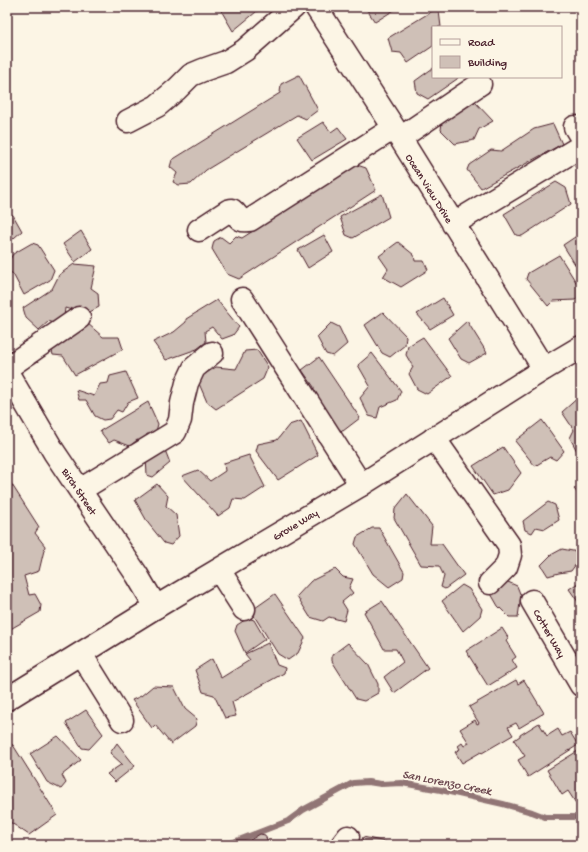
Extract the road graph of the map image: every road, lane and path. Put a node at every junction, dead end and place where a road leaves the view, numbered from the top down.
1 (294, 7) edge
2 (316, 7) edge
3 (480, 84) dead end
4 (128, 121) dead end
5 (397, 133) junction
6 (579, 137) edge
7 (453, 224) junction
8 (199, 230) dead end
9 (242, 299) dead end
10 (78, 318) dead end
11 (212, 353) dead end
12 (579, 353) edge
13 (7, 368) edge
14 (544, 368) junction
15 (7, 372) edge
16 (434, 438) junction
17 (361, 485) junction
18 (80, 490) junction
19 (219, 570) junction
20 (490, 583) dead end
21 (532, 601) dead end
22 (156, 607) junction
23 (244, 609) dead end
24 (81, 654) junction
25 (581, 685) edge
26 (7, 700) edge
27 (122, 720) dead end

1 - 4 street
2 - 5 street, Ocean View Drive
3 - 5 street
5 - 7 street, Ocean View Drive
5 - 8 street
6 - 7 street
7 - 14 street, Ocean View Drive
9 - 17 street
10 - 13 street
11 - 18 street
12 - 14 street, Grove Way
14 - 16 street, Grove Way
15 - 18 street, Birch Street
16 - 17 street, Grove Way
16 - 20 street
17 - 19 street, Grove Way
18 - 22 street, Birch Street
19 - 22 street, Grove Way
19 - 23 street
21 - 25 street, Cotter Way
22 - 24 street, Grove Way
24 - 26 street, Grove Way
24 - 27 street

